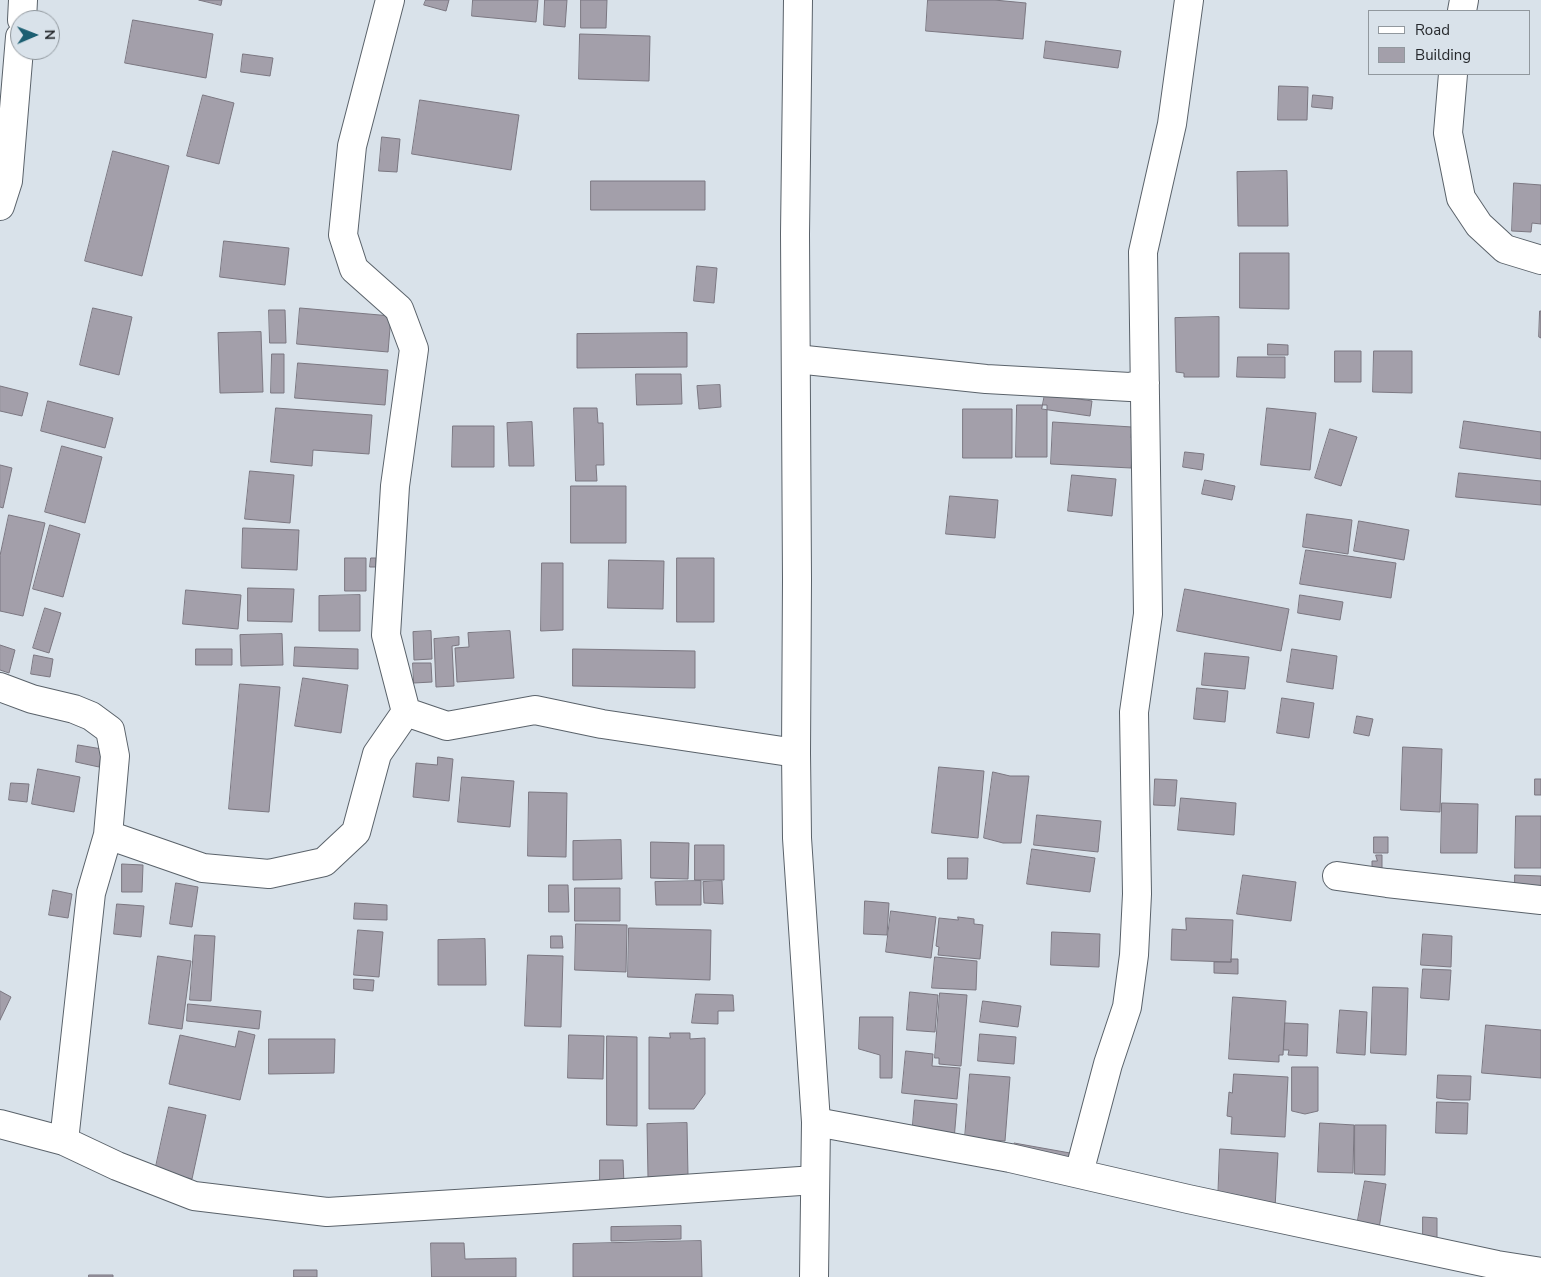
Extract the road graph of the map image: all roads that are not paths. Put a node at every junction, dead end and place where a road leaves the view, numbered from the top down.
1 (390, 0) edge
2 (798, 0) edge
3 (1189, 0) edge
4 (18, 60) edge
5 (1453, 75) edge
6 (0, 206) edge
7 (1541, 260) edge
8 (796, 359) junction
9 (1145, 383) junction
10 (0, 687) edge
11 (406, 712) junction
12 (796, 754) junction
13 (108, 835) junction
14 (1337, 876) dead end
15 (1541, 900) edge
16 (816, 1122) junction
17 (0, 1124) edge
18 (64, 1141) junction
19 (1079, 1173) junction
20 (815, 1180) junction
21 (1541, 1272) edge
22 (814, 1277) edge

1 - 11 street
2 - 8 street
3 - 9 street
4 - 6 street
5 - 7 street
8 - 9 street
8 - 12 street
9 - 19 street
10 - 13 street
11 - 12 street
11 - 13 street
12 - 16 street
13 - 18 street
14 - 15 street
16 - 19 street
16 - 20 street
17 - 18 street
18 - 20 street
19 - 21 street
20 - 22 street

